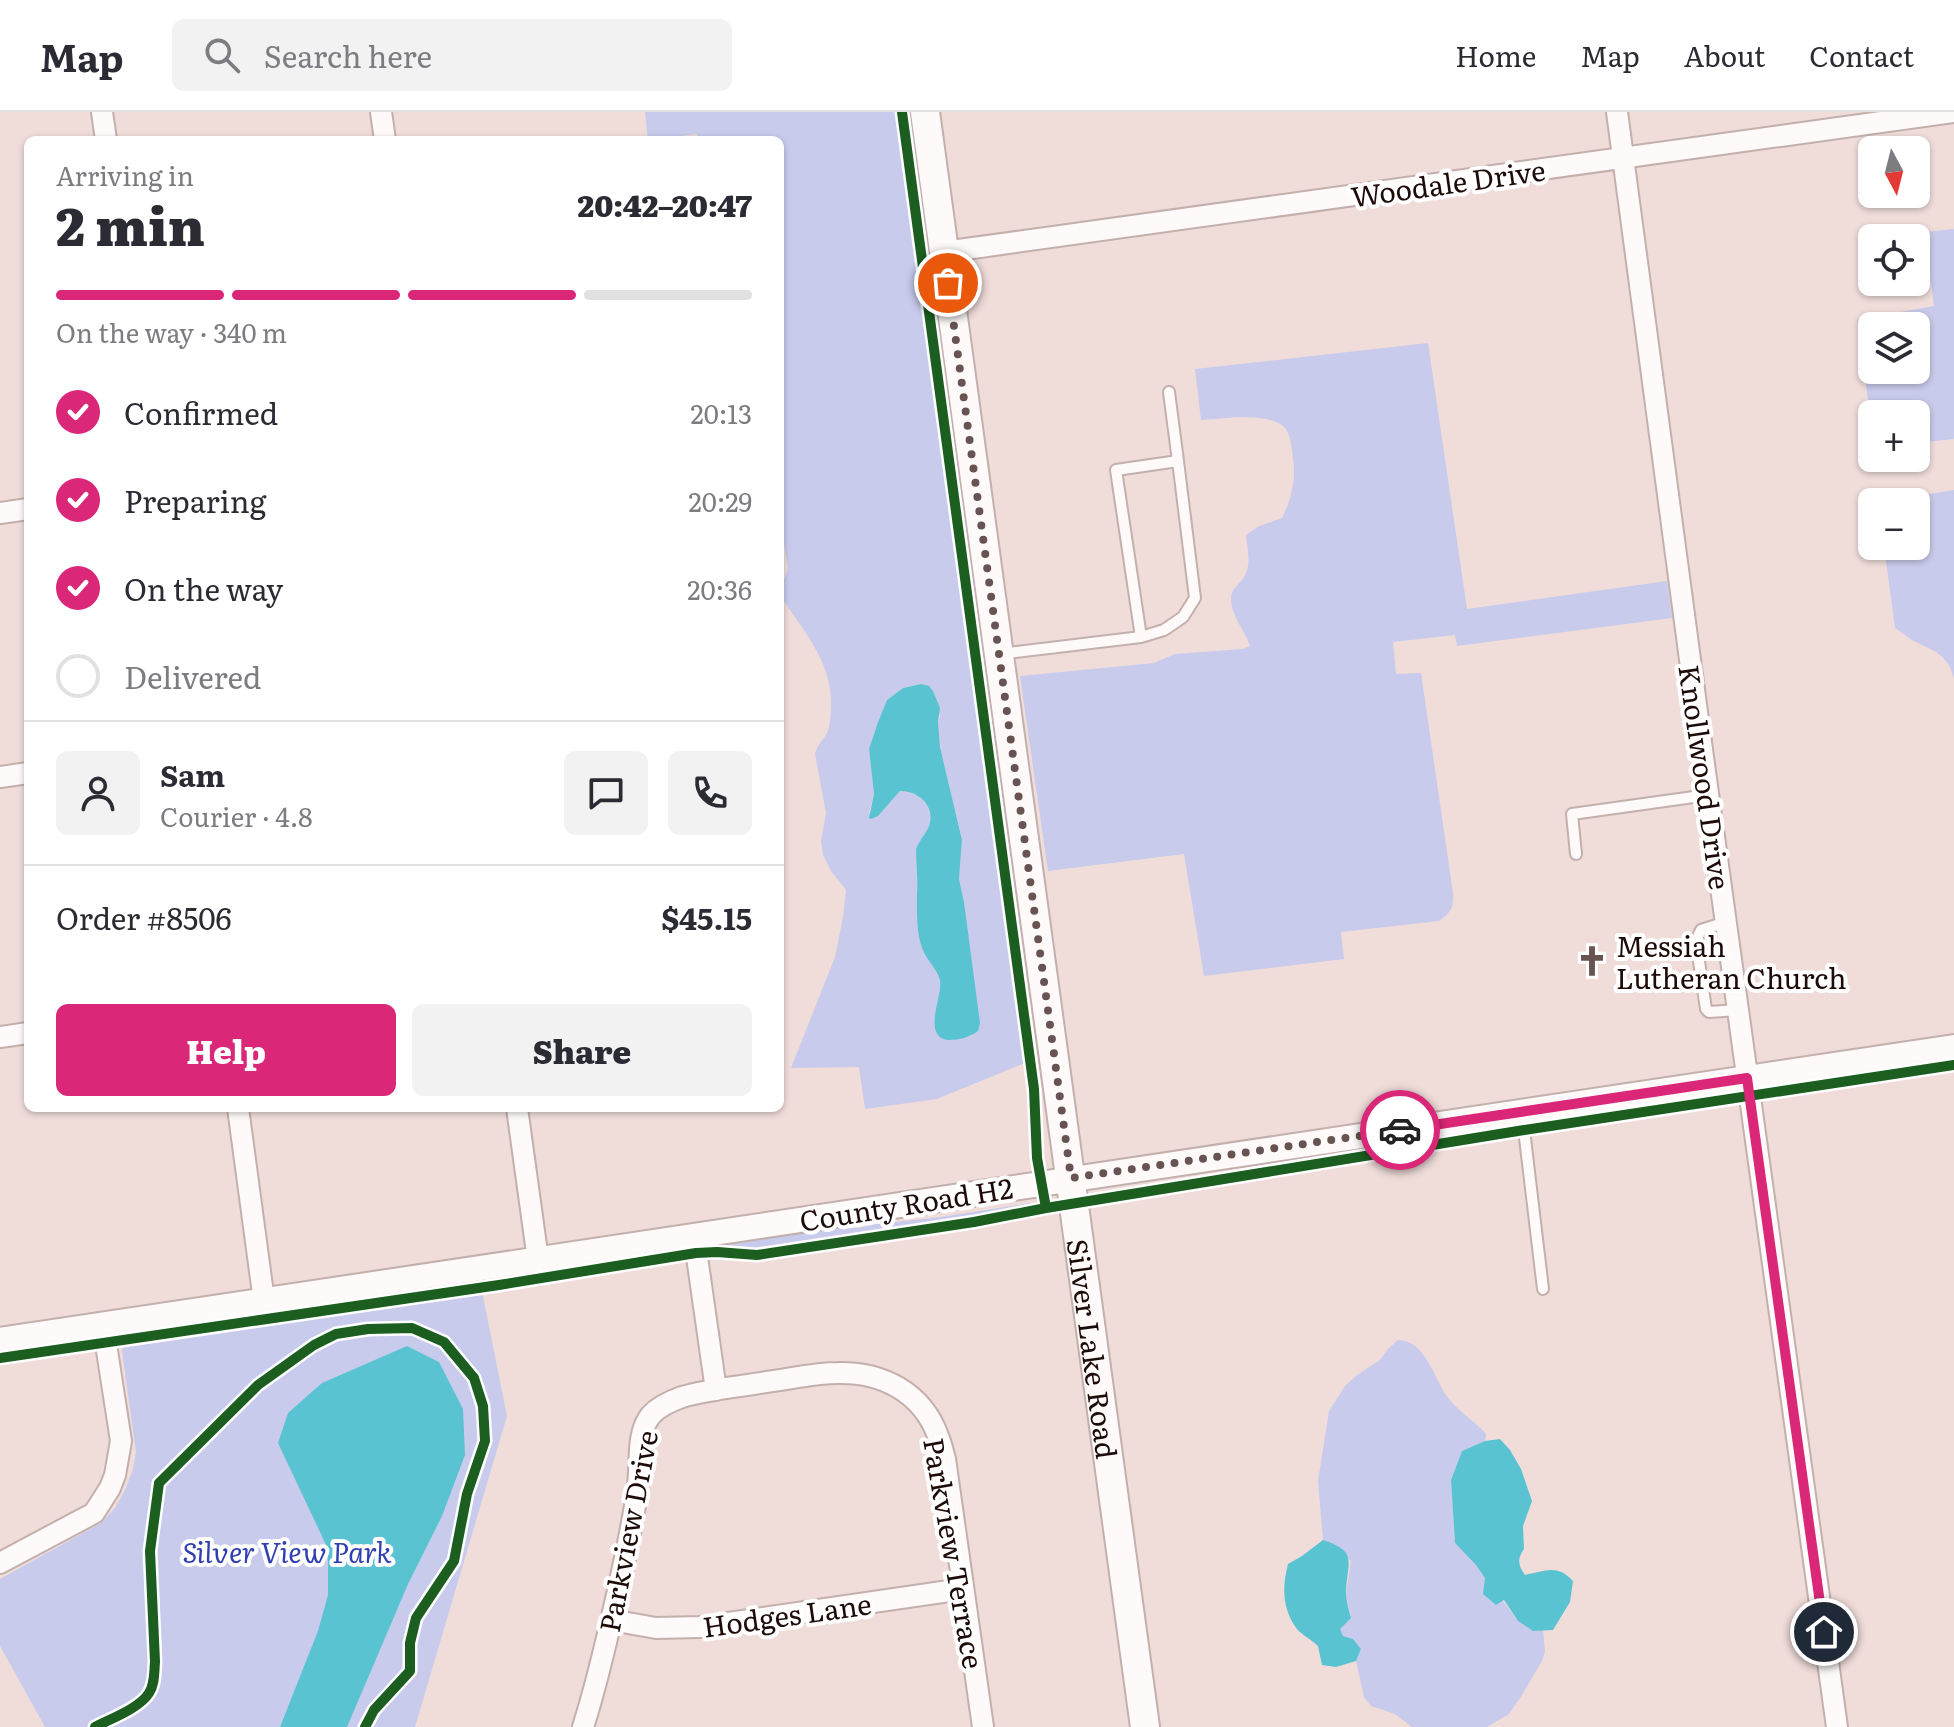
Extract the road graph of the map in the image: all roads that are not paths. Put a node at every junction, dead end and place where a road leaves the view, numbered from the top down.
1 (102, 112) edge
2 (381, 112) edge
3 (925, 112) edge
4 (1617, 112) edge
5 (1953, 112) edge
6 (105, 136) edge
7 (384, 136) edge
8 (1623, 158) junction
9 (944, 252) junction
10 (1169, 392) dead end
11 (1178, 461) junction
12 (24, 510) edge
13 (0, 513) edge
14 (1141, 637) junction
15 (998, 654) junction
16 (24, 774) edge
17 (0, 777) edge
18 (1708, 795) junction
19 (1576, 854) dead end
20 (1726, 922) junction
21 (1738, 1010) junction
22 (24, 1034) edge
23 (0, 1037) edge
24 (1954, 1047) edge
25 (1747, 1078) junction
26 (1521, 1111) junction
27 (239, 1112) edge
28 (518, 1112) edge
29 (1071, 1178) junction
30 (694, 1236) junction
31 (538, 1260) junction
32 (1543, 1289) dead end
33 (264, 1301) junction
34 (103, 1325) junction
35 (0, 1340) edge
36 (716, 1390) junction
37 (0, 1563) edge
38 (963, 1589) junction
39 (611, 1620) junction
40 (583, 1727) edge
41 (983, 1727) edge
42 (1145, 1727) edge
43 (1837, 1727) edge

1 - 6 street
2 - 7 street
3 - 9 main road, Silver Lake Road
4 - 8 street, Knollwood Drive
5 - 8 street, Woodale Drive
8 - 9 street, Woodale Drive
8 - 18 street, Knollwood Drive
9 - 15 main road, Silver Lake Road
10 - 11 lane
11 - 14 lane
11 - 14 lane
12 - 13 street
14 - 15 lane
15 - 29 main road, Silver Lake Road
16 - 17 street
18 - 19 lane
18 - 20 street, Knollwood Drive
20 - 21 street, Knollwood Drive
20 - 21 lane
21 - 25 street, Knollwood Drive
22 - 23 street
24 - 25 street, County Road H2
25 - 26 street, County Road H2
25 - 43 street, Knollwood Drive
26 - 29 street, County Road H2
26 - 32 lane
27 - 33 street
28 - 31 street
29 - 30 street, County Road H2
29 - 42 main road, Silver Lake Road
30 - 31 street, County Road H2
30 - 36 street
31 - 33 street, County Road H2
33 - 34 street, County Road H2
34 - 35 street, County Road H2
34 - 37 street
36 - 38 street, Parkview Terrace
36 - 39 street, Parkview Drive
38 - 39 street, Hodges Lane
38 - 41 street, Parkview Terrace
39 - 40 street, Parkview Drive

